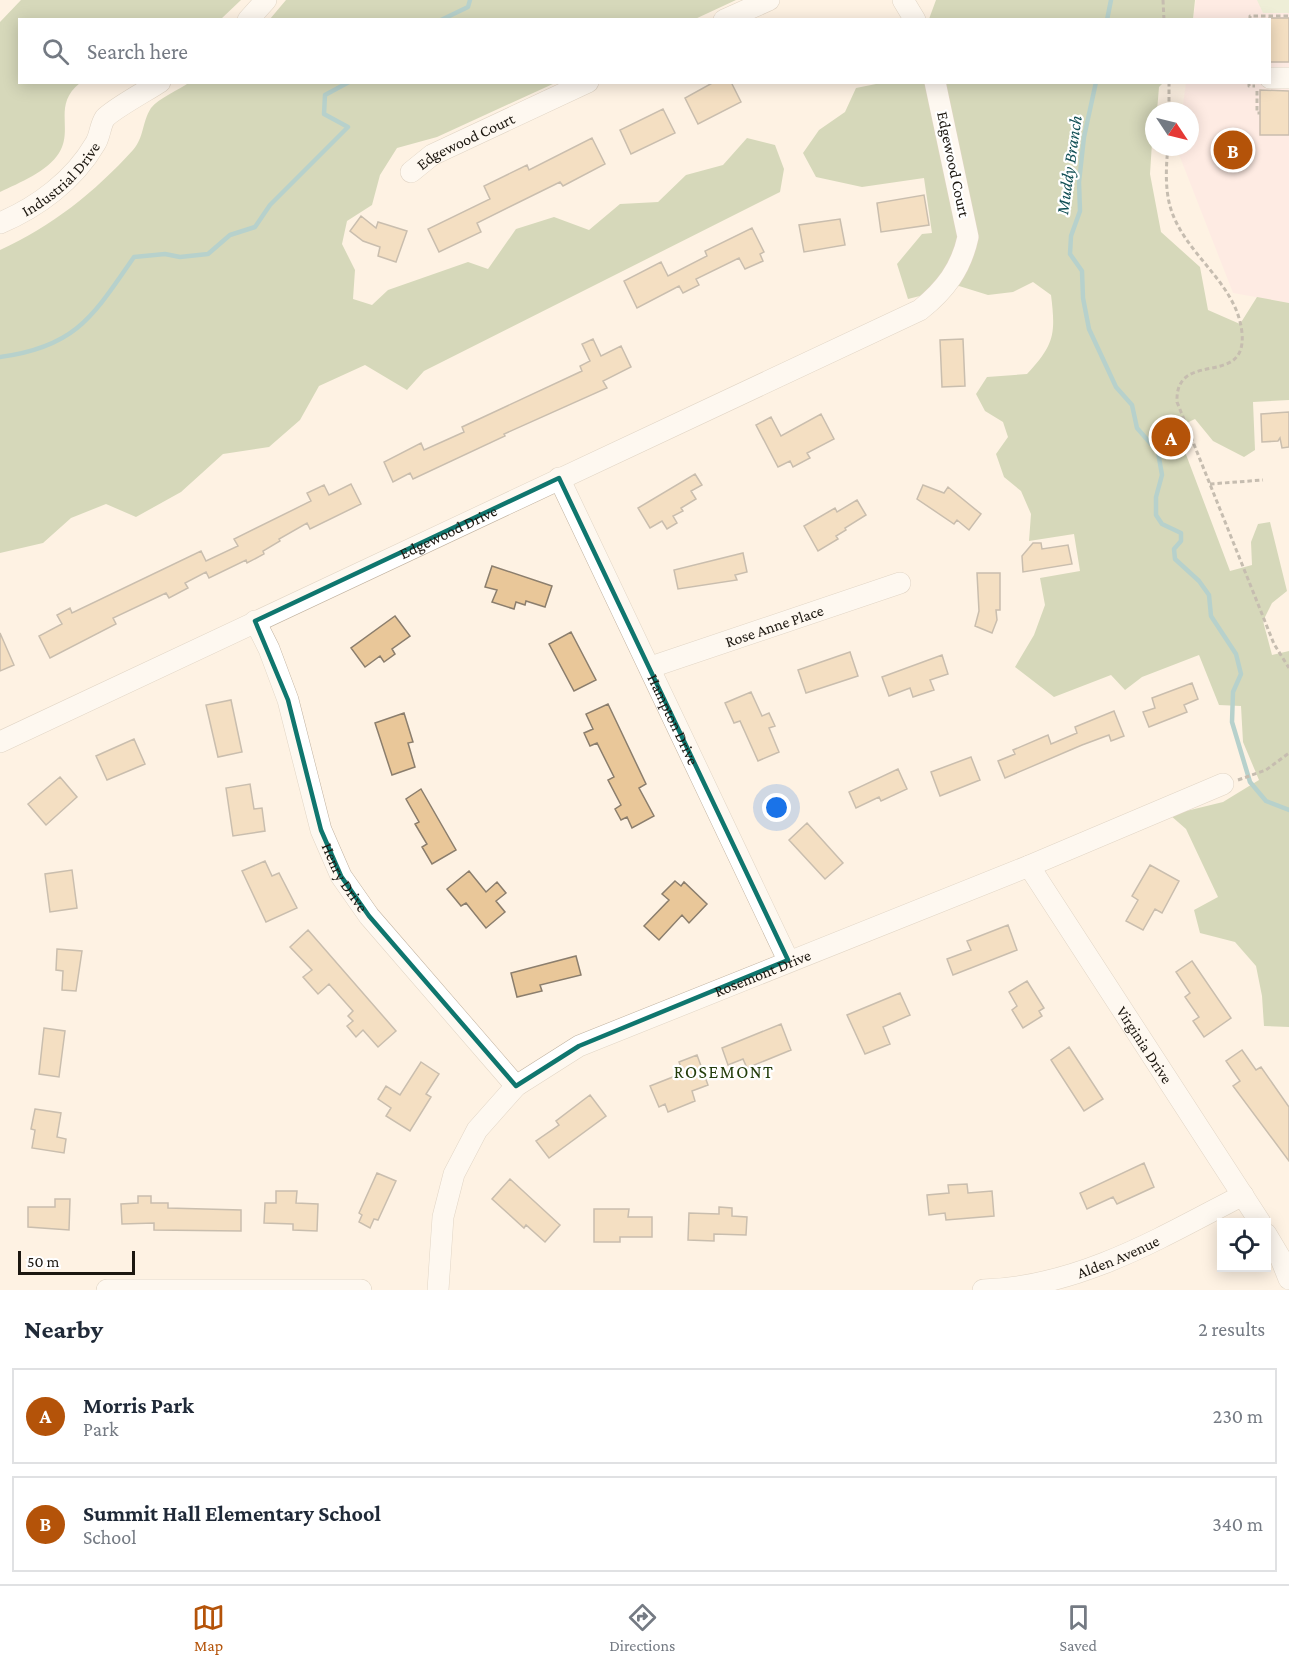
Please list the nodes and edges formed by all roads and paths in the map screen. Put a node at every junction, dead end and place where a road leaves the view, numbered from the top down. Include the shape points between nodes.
1 (266, 0) edge
2 (769, 0) edge
3 (903, 0) edge
4 (1163, 0) edge
5 (1289, 16) edge
6 (250, 18) edge
7 (728, 18) edge
8 (914, 18) edge
9 (1164, 18) edge
10 (1257, 18) edge
11 (157, 84) edge
12 (584, 84) edge
13 (935, 84) edge
14 (1169, 84) edge
15 (1249, 84) edge
16 (1169, 102) edge
17 (1260, 113) dead end
18 (1167, 156) edge
19 (411, 172) dead end
20 (0, 223) edge
21 (896, 322) joint
22 (559, 478) junction
23 (1263, 480) dead end
24 (1210, 484) junction
25 (900, 583) dead end
26 (255, 621) junction
27 (651, 668) junction
28 (1289, 668) edge
29 (0, 742) edge
30 (1289, 753) edge
31 (1228, 783) joint
32 (1029, 867) junction
33 (788, 960) junction
34 (516, 1086) junction
35 (1244, 1195) junction
36 (1258, 1218) edge
37 (1271, 1242) edge
38 (1289, 1279) edge
39 (142, 1289) edge
40 (107, 1290) edge
41 (361, 1290) edge
42 (438, 1290) edge
43 (983, 1290) edge

1 - 6 street
2 - 7 street
3 - 8 street
4 - 9 path
5 - 10 path
11 - 20 street, Industrial Drive via 105,118 97,142 75,171 36,204
12 - 19 street, Edgewood Court via 432,155
13 - 21 street, Edgewood Court via 968,237 962,259 943,291 920,310
14 - 16 path
15 - 17 path via 1257,86
18 - 24 path via 1170,206 1181,230 1228,292 1242,333 1238,355 1231,363 1190,373 1177,392 1177,402
21 - 22 street, Edgewood Drive
22 - 26 street, Edgewood Drive
22 - 27 street, Hampton Drive
23 - 24 path
24 - 28 path via 1274,644
25 - 27 street, Rose Anne Place
26 - 29 street, Edgewood Drive
26 - 34 street, Henry Drive via 288,700 321,830 341,876 369,916
27 - 33 street, Hampton Drive
30 - 31 path via 1266,770
31 - 32 street, Rosemont Drive
32 - 33 street, Rosemont Drive
32 - 35 street, Virginia Drive
33 - 34 street, Rosemont Drive via 579,1046
34 - 42 street, Rosemont Drive via 477,1130 454,1174 443,1217
35 - 36 street, Virginia Drive
35 - 43 street, Alden Avenue via 1114,1261 1017,1289
37 - 38 street
39 - 40 street
39 - 41 street

